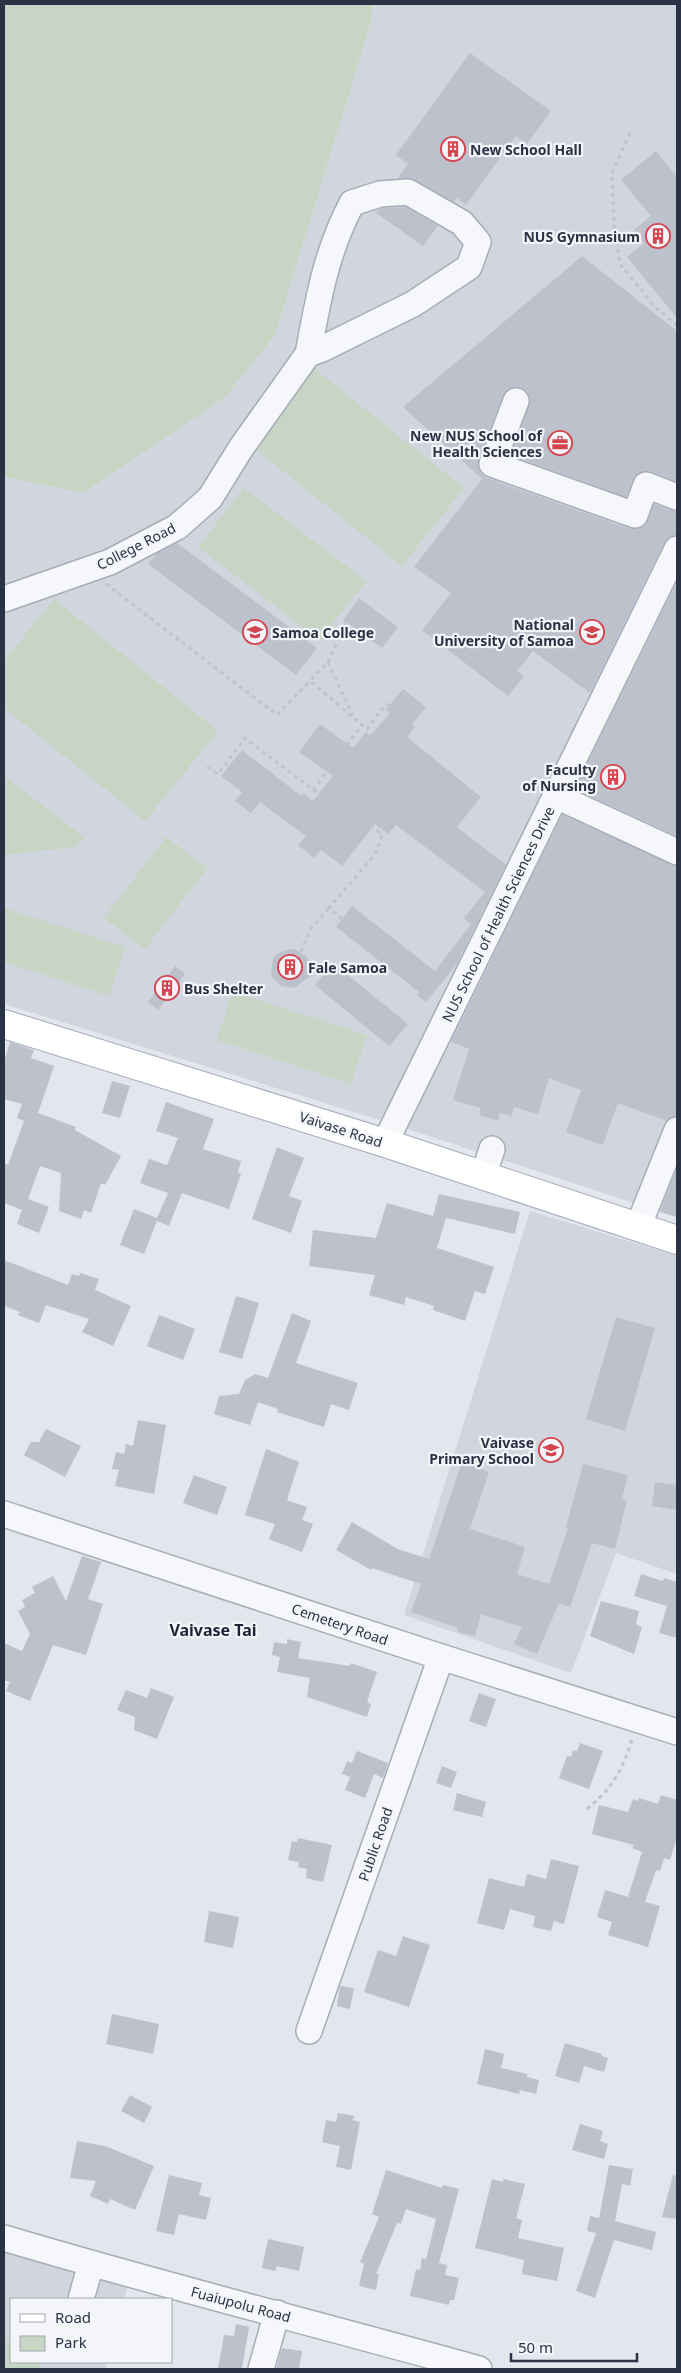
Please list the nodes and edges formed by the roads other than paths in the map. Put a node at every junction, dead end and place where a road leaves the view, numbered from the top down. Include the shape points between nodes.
1 (308, 354) junction
2 (516, 401) dead end
3 (677, 497) edge
4 (677, 550) edge
5 (4, 599) edge
6 (556, 796) junction
7 (677, 852) edge
8 (4, 1024) edge
9 (677, 1130) edge
10 (385, 1143) junction
11 (492, 1149) dead end
12 (483, 1176) junction
13 (638, 1227) junction
14 (677, 1240) edge
15 (4, 1514) edge
16 (441, 1658) junction
17 (677, 1732) edge
18 (309, 2032) dead end
19 (4, 2238) edge
20 (91, 2264) junction
21 (81, 2298) edge
22 (277, 2313) junction
23 (261, 2369) edge
24 (479, 2369) edge

1 - 1 street via 323,274 337,232 352,203 380,194 408,192 462,223 478,242 469,266 413,304
1 - 5 street, College Road via 241,448 210,498 178,526 110,562
2 - 3 street via 492,464 635,515 646,485
4 - 6 street, NUS School of Health Sciences Drive
6 - 7 street
6 - 10 street, NUS School of Health Sciences Drive
8 - 10 main road, Vaivase Road
9 - 13 street
10 - 12 main road, Vaivase Road
11 - 12 street
12 - 13 main road, Vaivase Road
13 - 14 main road, Vaivase Road
15 - 16 street, Cemetery Road
16 - 17 street, Cemetery Road
16 - 18 street, Public Road
19 - 20 street, Fuaiupolu Road
20 - 21 street
20 - 22 street, Fuaiupolu Road
22 - 23 street
22 - 24 street, Fuaiupolu Road

